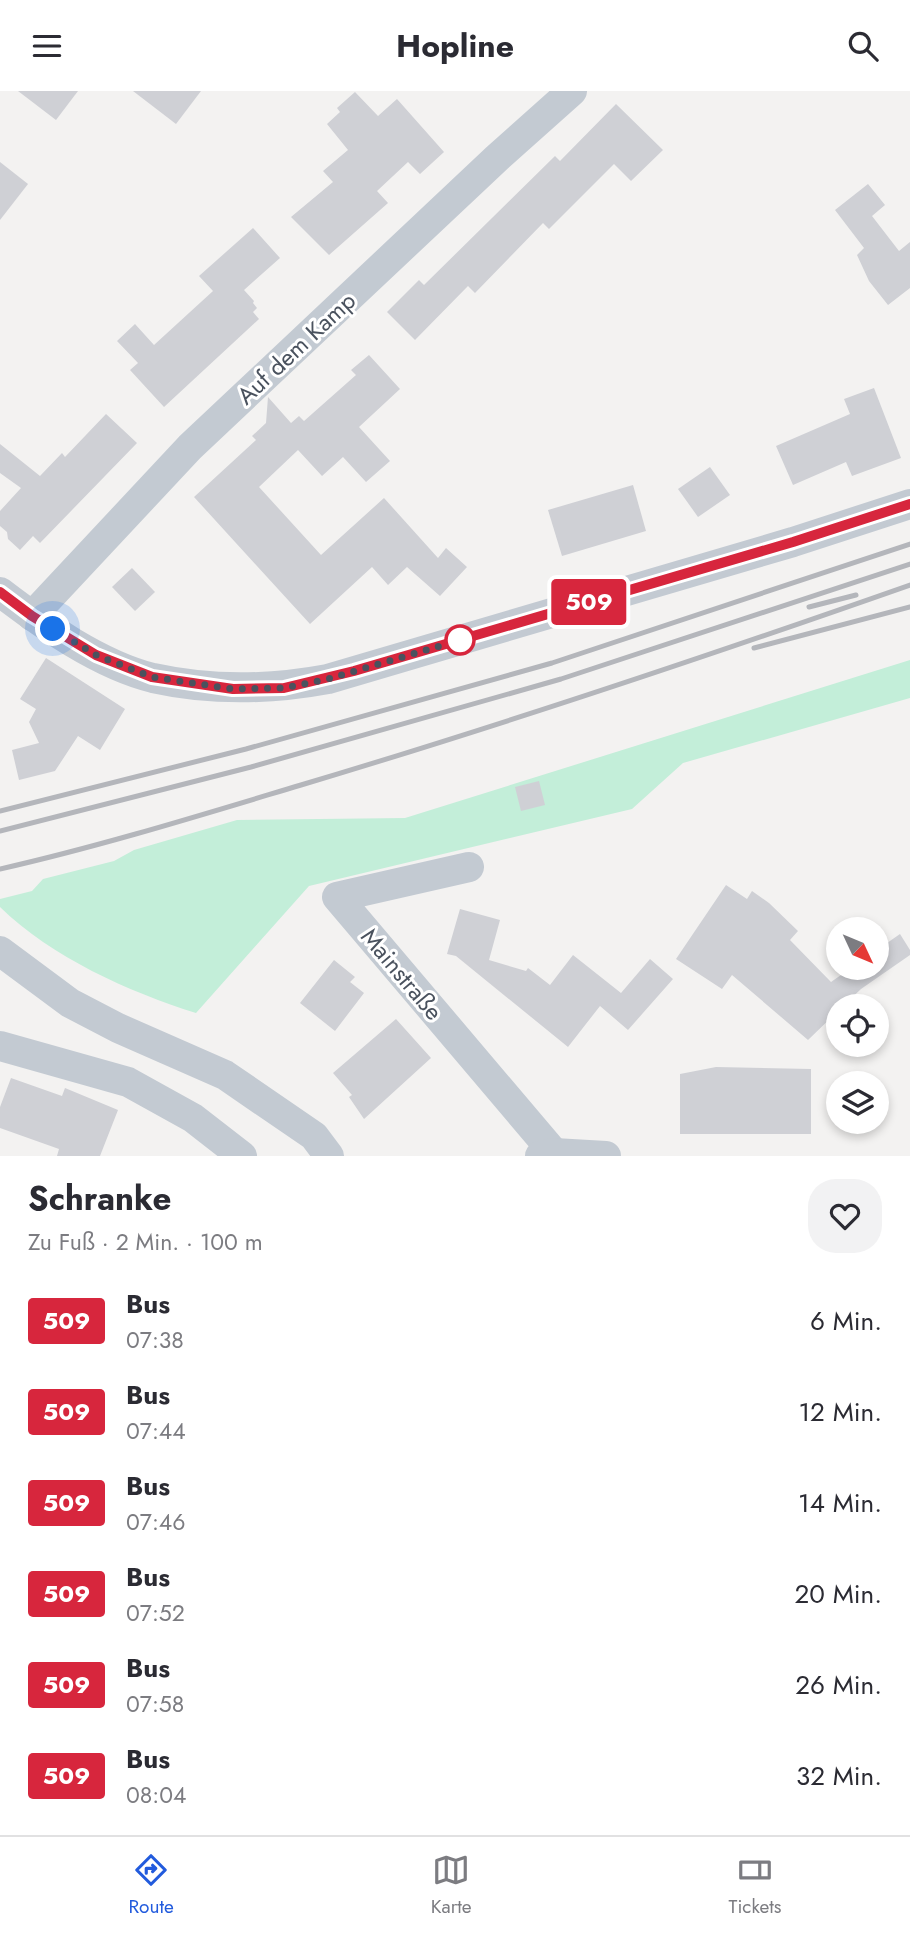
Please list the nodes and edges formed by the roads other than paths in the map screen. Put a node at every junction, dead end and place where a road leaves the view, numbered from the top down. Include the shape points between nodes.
1 (572, 91) edge
2 (910, 504) edge
3 (0, 592) edge
4 (32, 616) junction
5 (469, 867) dead end
6 (0, 951) edge
7 (0, 1046) edge
8 (547, 1155) edge
9 (242, 1156) edge
10 (328, 1156) edge
11 (606, 1156) edge

1 - 4 street, Auf dem Kamp via 190,447
2 - 4 street via 355,671 284,688 233,689 152,677 96,655
3 - 4 street
5 - 8 street, Mainstraße via 337,897
6 - 10 street via 70,1003 225,1075 314,1136
7 - 9 street via 128,1082 193,1118
8 - 11 street

